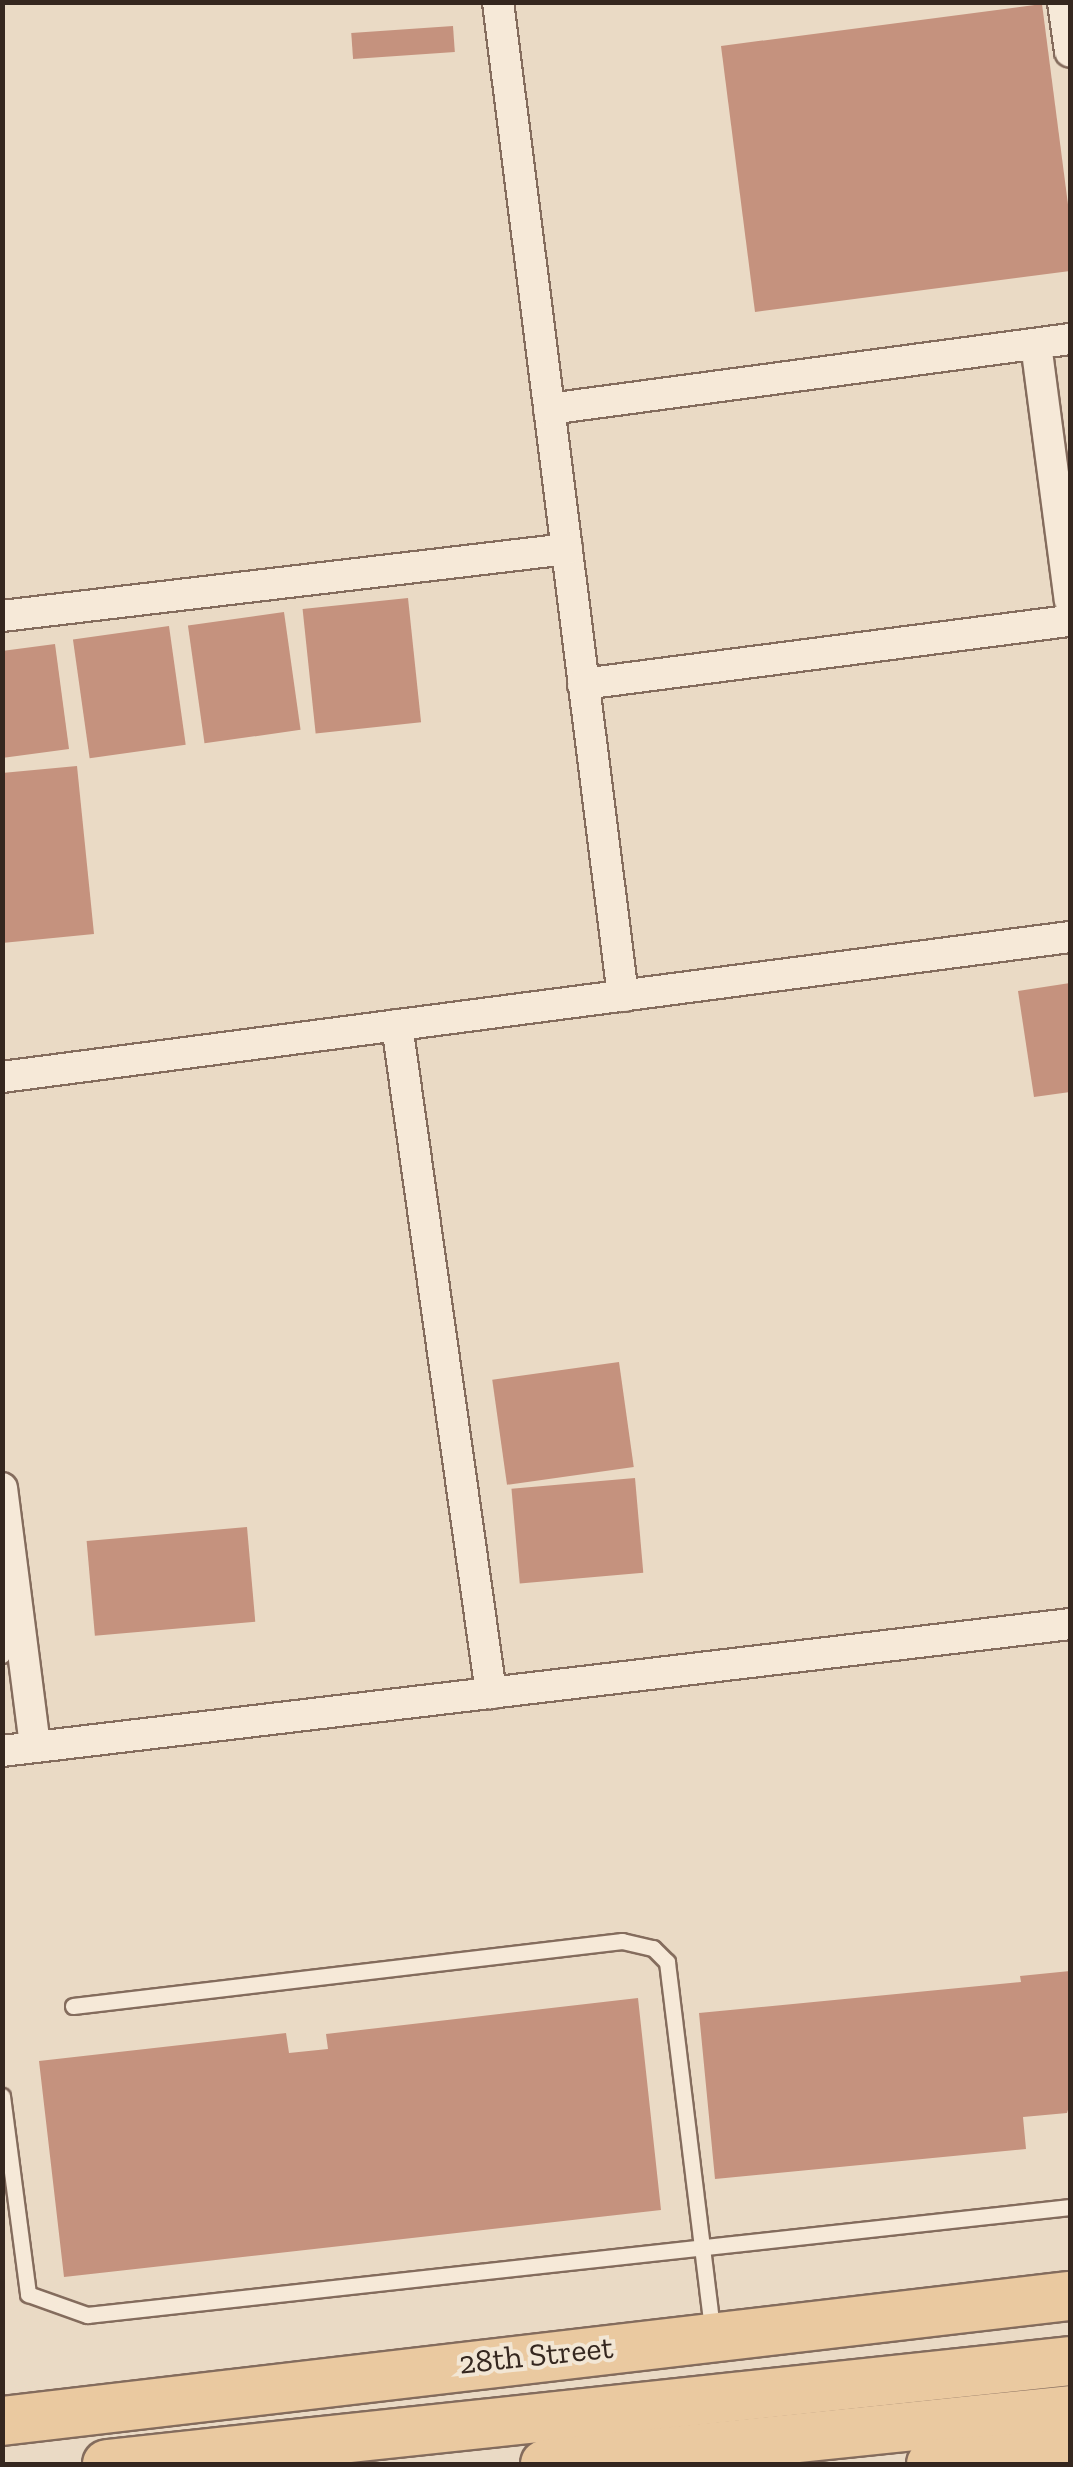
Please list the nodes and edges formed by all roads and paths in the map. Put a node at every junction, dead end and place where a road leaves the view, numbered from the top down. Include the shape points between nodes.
1 (498, 2) edge
2 (1063, 2) edge
3 (1070, 52) edge
4 (1070, 339) edge
5 (1036, 344) junction
6 (549, 409) junction
7 (567, 549) junction
8 (1070, 601) edge
9 (2, 616) edge
10 (1070, 621) edge
11 (584, 684) junction
12 (1070, 936) edge
13 (623, 996) junction
14 (397, 1025) junction
15 (2, 1077) edge
16 (2, 1488) edge
17 (19, 1616) junction
18 (1070, 1624) edge
19 (2, 1655) edge
20 (491, 1693) junction
21 (36, 1747) junction
22 (2, 1751) edge
23 (73, 2006) dead end
24 (2, 2096) edge
25 (1070, 2206) edge
26 (702, 2245) junction
27 (1070, 2296) edge
28 (713, 2335) junction
29 (1070, 2362) edge
30 (1070, 2410) edge
31 (2, 2421) edge
32 (1070, 2454) edge
33 (106, 2464) edge
34 (545, 2464) edge
35 (931, 2464) edge

1 - 6 street
2 - 3 street
4 - 5 street
5 - 6 street
5 - 8 street
6 - 7 street
7 - 9 street
7 - 11 street
10 - 11 street
11 - 13 street
12 - 13 street
13 - 14 street
14 - 15 street
14 - 20 street
16 - 17 street
17 - 19 lane
17 - 21 street
18 - 20 street
20 - 21 street
21 - 22 street
23 - 26 lane via 622,1941 653,1948 667,1962
24 - 26 lane via 28,2294 86,2315
25 - 26 lane
26 - 28 lane
27 - 28 main road, 28th Street
28 - 31 main road, 28th Street
29 - 33 main road, 28th Street
30 - 34 main road
32 - 35 main road

